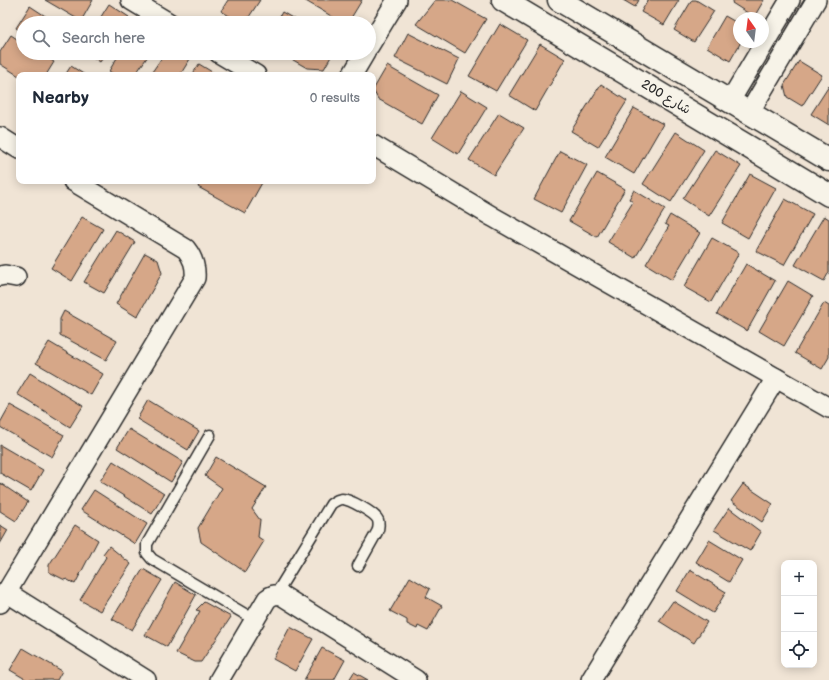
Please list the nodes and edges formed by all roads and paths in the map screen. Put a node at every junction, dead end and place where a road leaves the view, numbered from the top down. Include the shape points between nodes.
1 (131, 0) edge
2 (397, 0) edge
3 (503, 0) edge
4 (560, 0) edge
5 (790, 0) edge
6 (816, 0) edge
7 (821, 0) edge
8 (829, 5) edge
9 (157, 16) edge
10 (376, 34) edge
11 (231, 60) edge
12 (361, 60) edge
13 (251, 72) edge
14 (354, 72) edge
15 (730, 101) junction
16 (749, 113) junction
17 (0, 137) edge
18 (16, 147) edge
19 (376, 147) edge
20 (829, 160) edge
21 (78, 184) edge
22 (829, 195) edge
23 (776, 378) junction
24 (829, 408) edge
25 (210, 435) dead end
26 (358, 566) dead end
27 (276, 594) junction
28 (3, 598) edge
29 (255, 620) junction
30 (146, 680) edge
31 (219, 680) edge
32 (416, 680) edge
33 (590, 680) edge

1 - 9 street
2 - 10 street
3 - 22 street, شارع 200
4 - 15 street
5 - 15 street
6 - 16 street
7 - 8 street
11 - 13 street
12 - 14 street
15 - 16 street
16 - 20 street
17 - 18 street
19 - 23 street via 493,217
21 - 28 street via 186,250 194,262 195,278
23 - 24 street
23 - 33 street
25 - 29 lane via 147,544 147,553 152,559
26 - 27 lane via 377,532 378,520 375,515 347,500 336,500 331,504
27 - 29 street via 267,599
27 - 32 street
28 - 30 street
29 - 31 street

